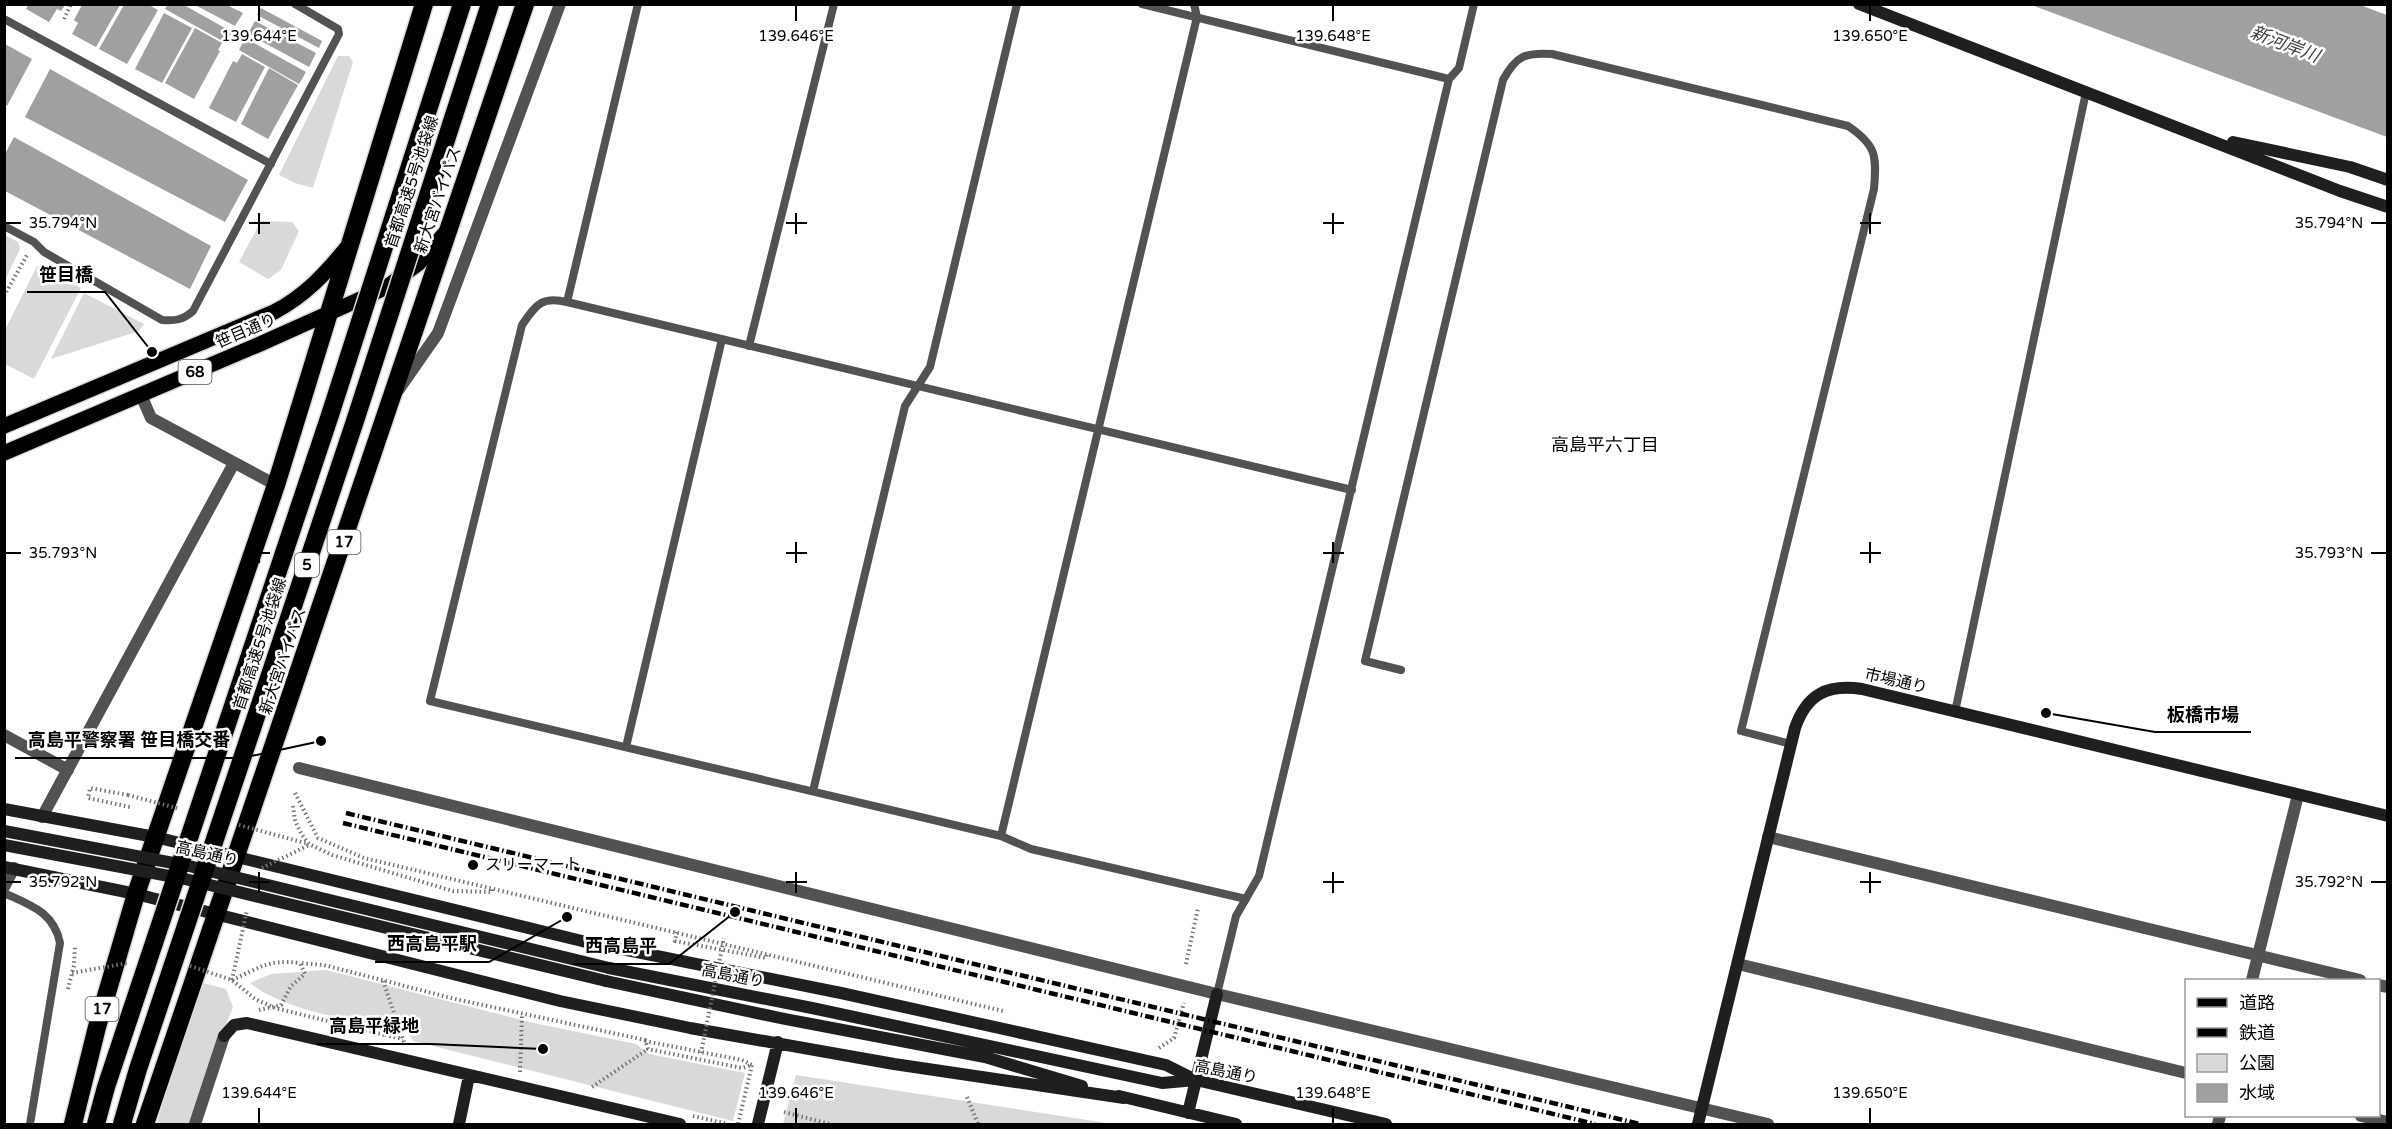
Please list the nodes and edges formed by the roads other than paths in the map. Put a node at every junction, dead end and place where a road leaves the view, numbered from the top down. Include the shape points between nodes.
1 (295, 4) edge
2 (424, 4) edge
3 (462, 4) edge
4 (490, 4) edge
5 (525, 4) edge
6 (560, 4) edge
7 (638, 4) edge
8 (834, 4) edge
9 (1017, 4) edge
10 (1142, 4) edge
11 (1194, 4) edge
12 (1474, 4) edge
13 (1859, 4) edge
14 (1197, 17) junction
15 (4, 19) edge
16 (1449, 79) junction
17 (2086, 92) junction
18 (2199, 135) junction
19 (271, 164) junction
20 (2388, 180) edge
21 (2388, 207) edge
22 (4, 226) edge
23 (450, 228) junction
24 (353, 240) junction
25 (567, 303) junction
26 (330, 313) junction
27 (722, 339) junction
28 (749, 346) junction
29 (918, 386) junction
30 (141, 395) junction
31 (391, 401) junction
32 (4, 426) edge
33 (1097, 429) junction
34 (4, 453) edge
35 (234, 463) junction
36 (276, 485) junction
37 (1352, 490) junction
38 (1401, 670) dead end
39 (1955, 712) junction
40 (4, 735) edge
41 (1791, 744) junction
42 (626, 747) junction
43 (299, 768) dead end
44 (68, 770) junction
45 (813, 790) junction
46 (2298, 795) junction
47 (4, 809) edge
48 (2388, 816) edge
49 (42, 817) junction
50 (4, 831) edge
51 (1001, 836) junction
52 (155, 837) junction
53 (1768, 837) junction
54 (4, 845) edge
55 (236, 855) junction
56 (9, 868) edge
57 (4, 887) edge
58 (4, 892) edge
59 (136, 894) junction
60 (1246, 899) junction
61 (216, 914) junction
62 (2258, 956) junction
63 (1738, 964) junction
64 (2252, 979) edge
65 (2352, 979) edge
66 (1217, 994) junction
67 (224, 1036) joint
68 (778, 1042) junction
69 (2185, 1073) edge
70 (469, 1076) junction
71 (1196, 1080) junction
72 (1124, 1098) junction
73 (1702, 1109) junction
74 (1188, 1113) junction
75 (2366, 1117) edge
76 (2388, 1122) edge
77 (30, 1125) edge
78 (73, 1125) edge
79 (96, 1125) edge
80 (122, 1125) edge
81 (145, 1125) edge
82 (195, 1125) edge
83 (459, 1125) edge
84 (680, 1125) edge
85 (758, 1125) edge
86 (1236, 1125) edge
87 (1386, 1125) edge
88 (1698, 1125) edge
89 (1768, 1125) edge

1 - 19 lane via 338,29 339,34
2 - 24 highway, 17
3 - 79 highway, 首都高速5号池袋線 / 5, bridge
4 - 80 highway, 首都高速5号池袋線 / 5, bridge
5 - 23 highway, 新大宮バイパス / 17
6 - 31 street via 438,333
7 - 25 lane
8 - 28 lane
9 - 29 lane via 930,367
10 - 14 lane
11 - 14 lane
12 - 16 lane via 1459,68
13 - 17 main road
14 - 16 lane
14 - 33 lane
15 - 19 lane
16 - 37 lane
17 - 18 main road
17 - 39 lane
18 - 20 main road via 2350,167
18 - 21 main road
19 - 22 lane via 193,311 182,319 162,320
23 - 26 main road, 笹目通り / 68 via 418,264 385,288
23 - 31 highway, 新大宮バイパス / 17
24 - 26 highway, 17
24 - 32 main road, 笹目通り / 68 via 325,275 274,312
25 - 27 lane
25 - 42 lane via 553,299 541,303 522,325 430,701
26 - 30 main road, 笹目通り / 68
26 - 36 highway, 17
27 - 28 lane
27 - 42 lane
28 - 29 lane
29 - 33 lane
29 - 45 lane via 905,406
30 - 34 main road, 笹目通り / 68
30 - 35 street via 151,418
31 - 55 highway, 新大宮バイパス / 17
33 - 37 lane
33 - 51 lane
35 - 36 street
35 - 44 street
36 - 52 highway, 17
37 - 60 lane via 1259,876
38 - 41 lane via 1365,661 1503,80 1521,56 1552,54 1848,126 1866,138 1875,153 1874,189 1741,731
39 - 41 main road, 市場通り via 1862,689 1834,688 1806,705
39 - 46 main road, 市場通り
40 - 44 street
41 - 53 main road, 市場通り
42 - 45 lane
43 - 66 street
44 - 49 street
45 - 51 lane
46 - 48 main road, 市場通り
46 - 62 street
47 - 49 main road
49 - 52 main road
50 - 71 main road, 高島通り, bridge via 189,866 609,968 1162,1083
51 - 60 lane via 1031,849
52 - 55 main road
52 - 59 highway, 17
53 - 62 street
53 - 63 main road, 市場通り
54 - 72 main road, 高島通り, bridge via 185,879 606,981 985,1057
55 - 61 highway, 新大宮バイパス / 17
55 - 71 main road via 582,940 1166,1065
56 - 57 street
56 - 59 main road
58 - 77 lane via 48,917 60,943
59 - 61 main road
59 - 78 highway, 17
60 - 66 lane via 1236,916
61 - 68 main road via 560,1001
61 - 81 highway, 新大宮バイパス / 17
62 - 64 street
62 - 65 street
63 - 69 street
63 - 73 main road, 市場通り
66 - 71 main road
66 - 73 street
67 - 70 main road via 234,1025 247,1023
67 - 82 street
68 - 72 main road
68 - 85 main road
70 - 83 main road
70 - 84 main road
71 - 74 main road
71 - 87 main road, 高島通り
72 - 74 main road, 高島通り
73 - 88 main road, 市場通り
73 - 89 street
74 - 86 main road, 高島通り
75 - 76 street

